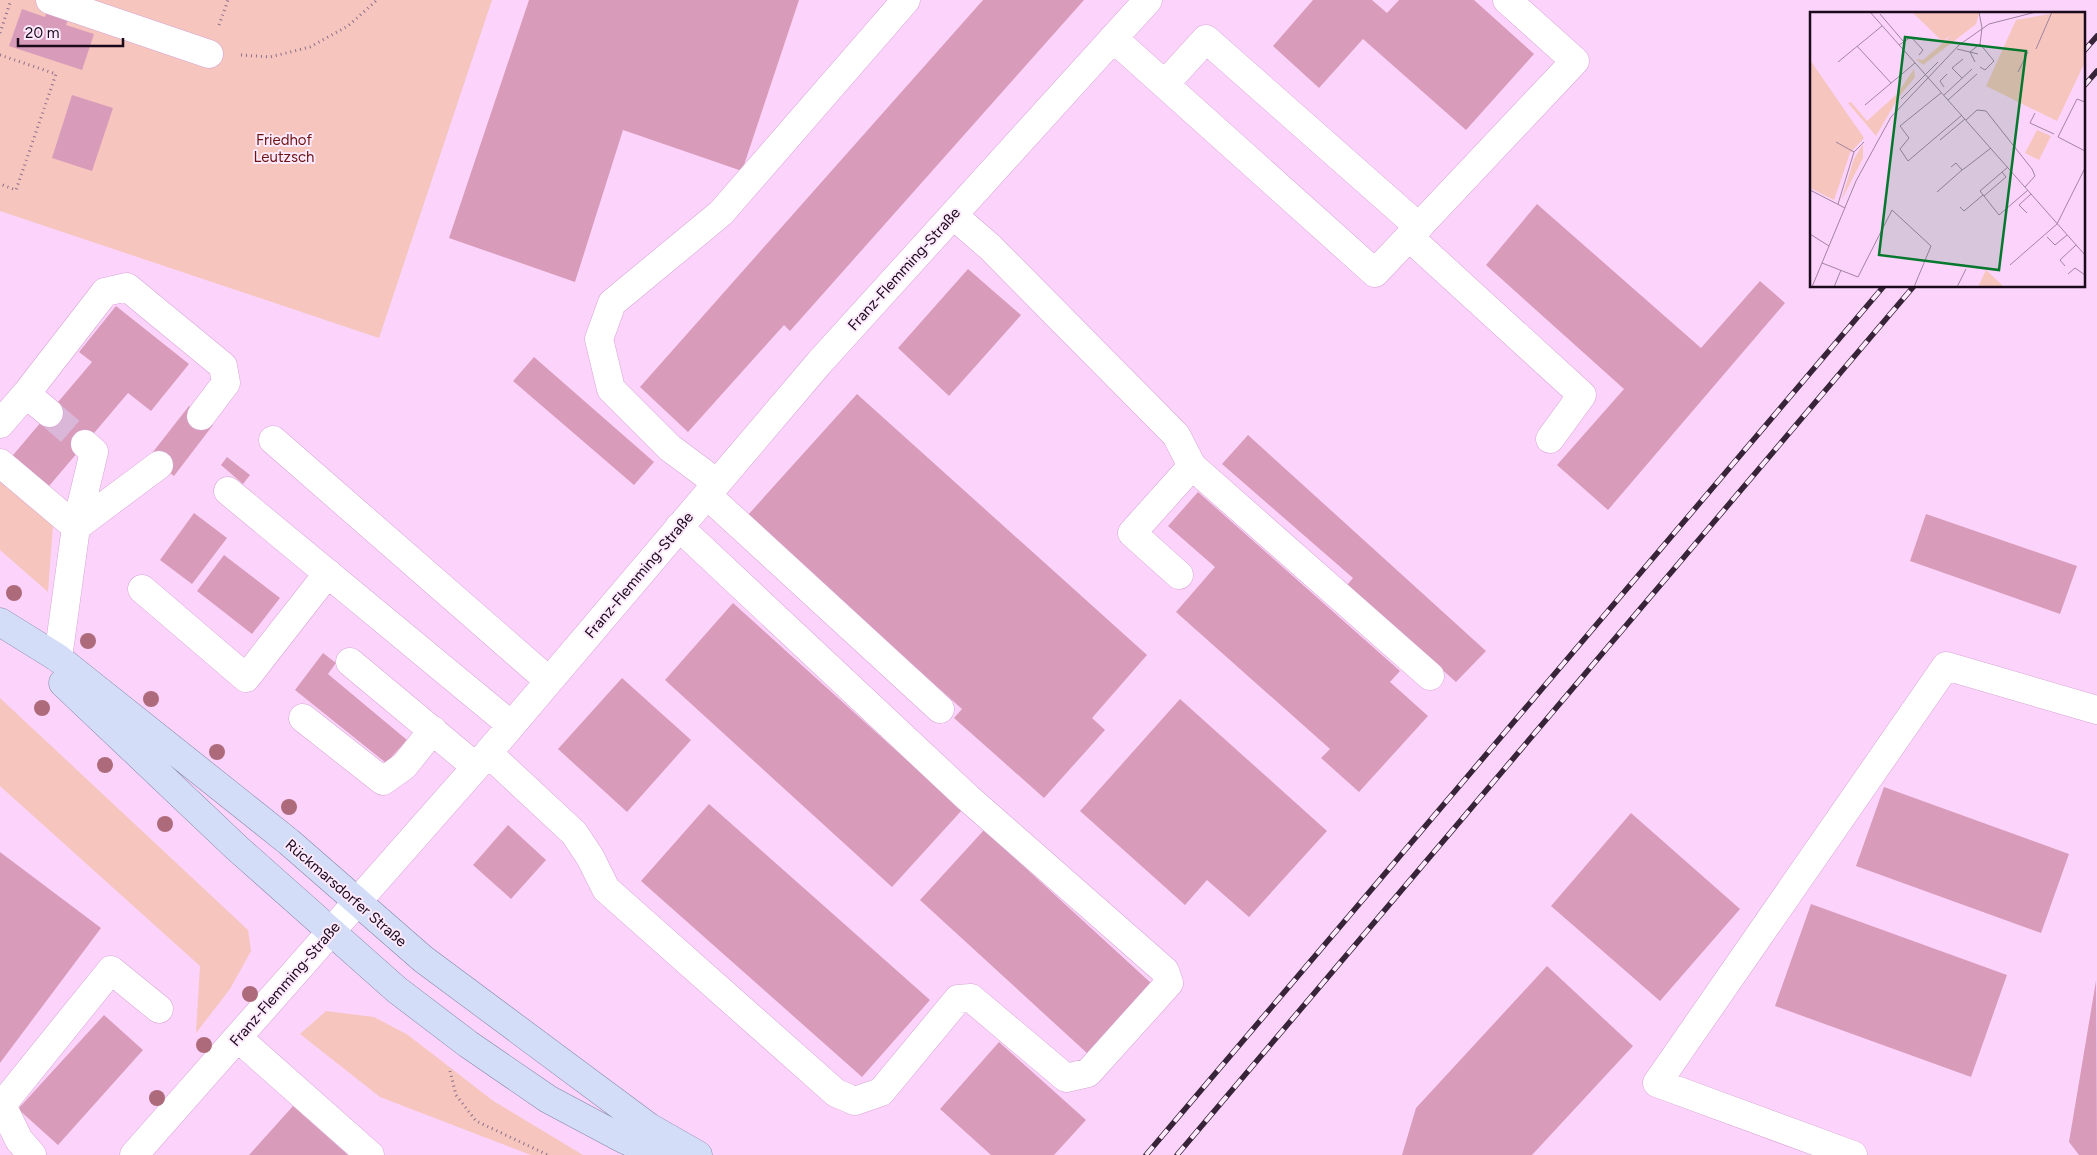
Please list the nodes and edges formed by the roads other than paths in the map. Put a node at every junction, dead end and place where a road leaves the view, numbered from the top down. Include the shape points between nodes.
1 (50, 0) edge
2 (906, 0) edge
3 (1148, 0) edge
4 (1507, 0) edge
5 (1113, 38) junction
6 (209, 54) road end
7 (1165, 84) junction
8 (953, 214) junction
9 (1414, 232) junction
10 (26, 394) junction
11 (49, 413) tunnel mouth
12 (201, 416) dead end
13 (0, 424) edge
14 (1550, 438) dead end
15 (272, 440) dead end
16 (85, 444) tunnel mouth
17 (0, 463) edge
18 (159, 464) dead end
19 (1192, 466) junction
20 (712, 489) junction
21 (228, 491) dead end
22 (76, 527) junction
23 (679, 527) junction
24 (328, 574) junction
25 (1179, 575) dead end
26 (142, 588) dead end
27 (0, 624) edge
28 (58, 658) junction
29 (350, 662) dead end
30 (1430, 676) dead end
31 (549, 681) junction
32 (940, 709) dead end
33 (2097, 710) edge
34 (303, 718) dead end
35 (511, 726) junction
36 (432, 730) junction
37 (482, 760) junction
38 (358, 903) junction
39 (331, 932) junction
40 (159, 1009) dead end
41 (238, 1038) junction
42 (32, 1155) edge
43 (134, 1155) edge
44 (370, 1155) edge
45 (660, 1155) edge
46 (698, 1155) edge
47 (1854, 1155) edge

1 - 6 street
2 - 20 street via 721,212 612,304 599,338 611,389
3 - 5 street, Franz-Flemming-Straße
4 - 9 street via 1575,61
5 - 7 street
5 - 8 street, Franz-Flemming-Straße
7 - 9 street via 1375,272
7 - 9 street via 1206,39
8 - 19 street via 990,247 1176,435
8 - 20 street, Franz-Flemming-Straße via 819,363
9 - 14 street via 1582,395
10 - 11 street
10 - 12 street via 105,292 127,287 223,366 226,383
10 - 13 street
15 - 31 street
16 - 22 street via 94,452
17 - 22 street
18 - 22 street
19 - 25 street via 1132,533
19 - 30 street
20 - 23 street, Franz-Flemming-Straße
20 - 32 street
21 - 24 street
22 - 28 street
23 - 31 street, Franz-Flemming-Straße
23 - 37 street via 968,798 1165,971 1169,983 1088,1074 1066,1078 971,998 958,999 881,1092 855,1100 836,1093 606,890 574,833
24 - 26 street via 246,678
24 - 35 street
27 - 28 main road, Rückmarsdorfer Straße
27 - 39 main road, Rückmarsdorfer Straße via 237,848
28 - 38 main road, Rückmarsdorfer Straße via 289,842
29 - 36 street
31 - 35 street, Franz-Flemming-Straße
33 - 47 street via 1946,666 1657,1083
34 - 36 street via 383,781 404,766
35 - 37 street, Franz-Flemming-Straße
36 - 37 street
37 - 38 street, Franz-Flemming-Straße
38 - 39 street, Franz-Flemming-Straße
38 - 46 main road, Rückmarsdorfer Straße via 423,959 648,1127
39 - 41 street, Franz-Flemming-Straße
39 - 45 main road, Rückmarsdorfer Straße via 397,990 548,1099
40 - 42 street via 111,970 2,1105 19,1140
41 - 43 street, Franz-Flemming-Straße
41 - 44 street

